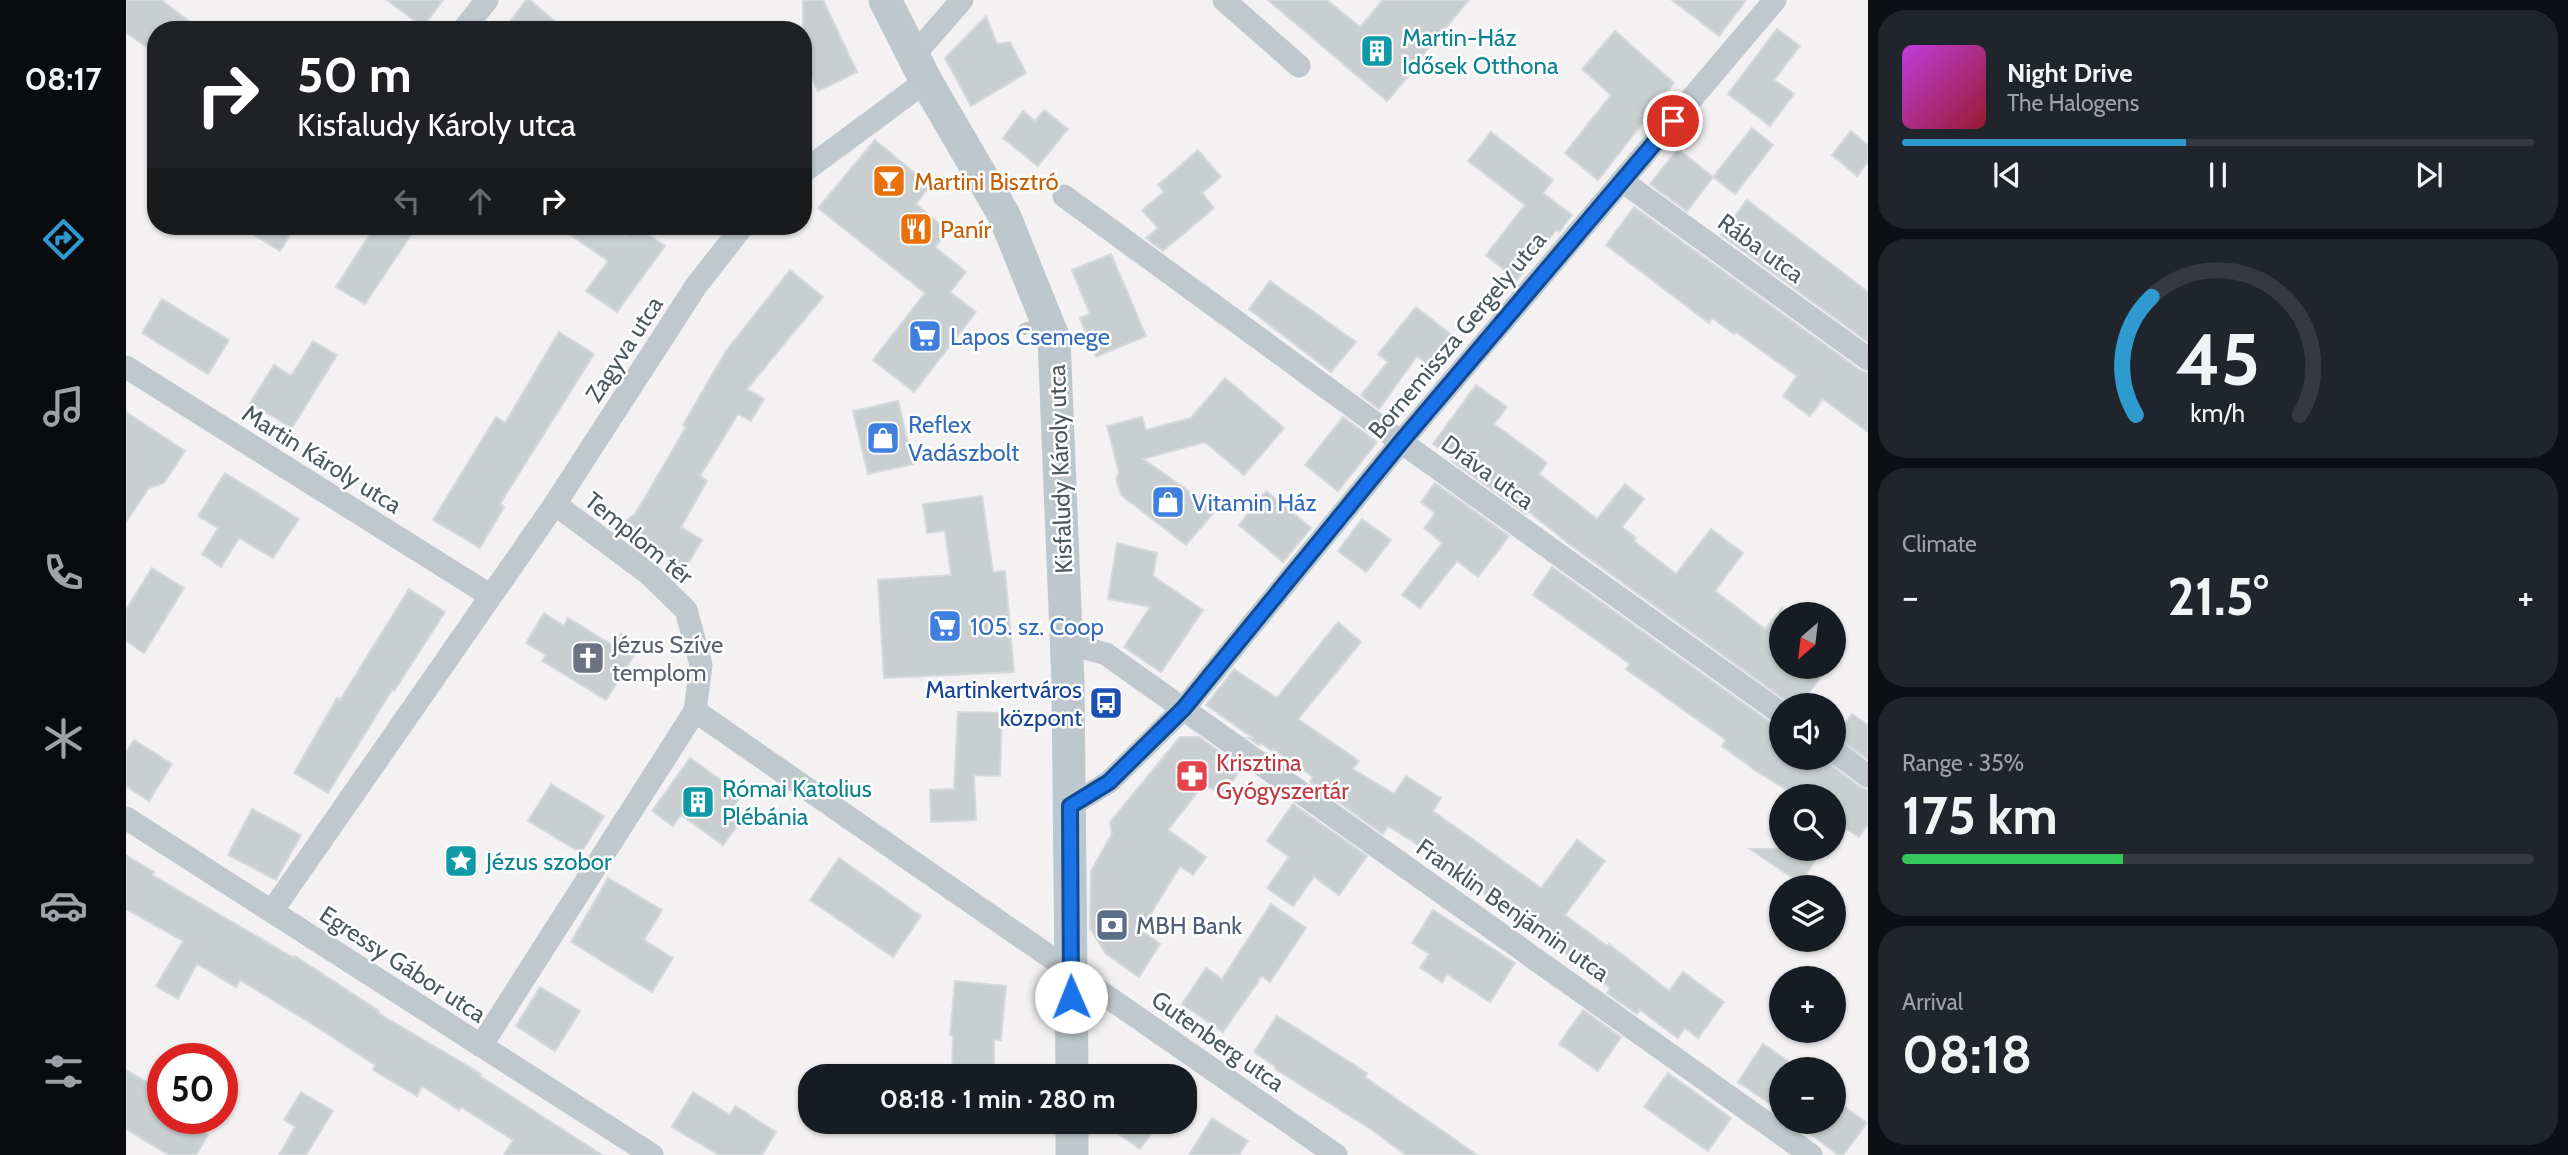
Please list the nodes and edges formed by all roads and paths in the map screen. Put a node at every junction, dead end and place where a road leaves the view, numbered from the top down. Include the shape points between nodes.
1 (487, 0) edge
2 (885, 0) edge
3 (962, 0) edge
4 (1224, 0) edge
5 (1775, 0) edge
6 (470, 21) edge
7 (1298, 66) dead end
8 (920, 68) junction
9 (812, 164) edge
10 (1622, 181) junction
11 (1064, 195) dead end
12 (736, 235) edge
13 (1868, 359) edge
14 (126, 367) edge
15 (1401, 442) junction
16 (555, 504) junction
17 (491, 596) junction
18 (1067, 643) junction
19 (1769, 705) edge
20 (1184, 708) junction
21 (695, 712) junction
22 (1846, 760) edge
23 (1868, 776) edge
24 (1070, 806) junction
25 (126, 818) edge
26 (272, 911) junction
27 (1071, 971) junction
28 (481, 1046) junction
29 (1072, 1064) edge
30 (1072, 1134) edge
31 (652, 1155) edge
32 (1072, 1155) edge
33 (1336, 1155) edge
34 (1811, 1155) edge

1 - 6 street
2 - 8 main road, Kisfaludy Károly utca
3 - 8 street
4 - 7 street
5 - 10 street, Bornemissza Gergely utca
8 - 9 street
8 - 18 main road, Kisfaludy Károly utca via 1004,215 1036,326 1054,339
10 - 13 street, Rába utca
10 - 15 street, Bornemissza Gergely utca
11 - 15 street, Dráva utca
12 - 16 street, Zagyva utca via 696,286
14 - 17 street, Martin Károly utca
15 - 19 street, Dráva utca
15 - 20 street, Bornemissza Gergely utca
16 - 17 street, Templom tér
16 - 21 street, Templom tér via 649,574 686,610 701,665
17 - 26 street, Templom tér
18 - 20 street via 1106,654
18 - 24 main road, Kisfaludy Károly utca
20 - 24 street via 1109,782
20 - 34 street, Franklin Benjámin utca
21 - 27 street
21 - 28 street, Templom tér
22 - 23 street
24 - 27 main road, Kisfaludy Károly utca
25 - 26 street, Egressy Gábor utca
26 - 28 street, Egressy Gábor utca
27 - 29 main road, Kisfaludy Károly utca
27 - 33 street, Gutenberg utca
28 - 31 street, Egressy Gábor utca
30 - 32 main road

